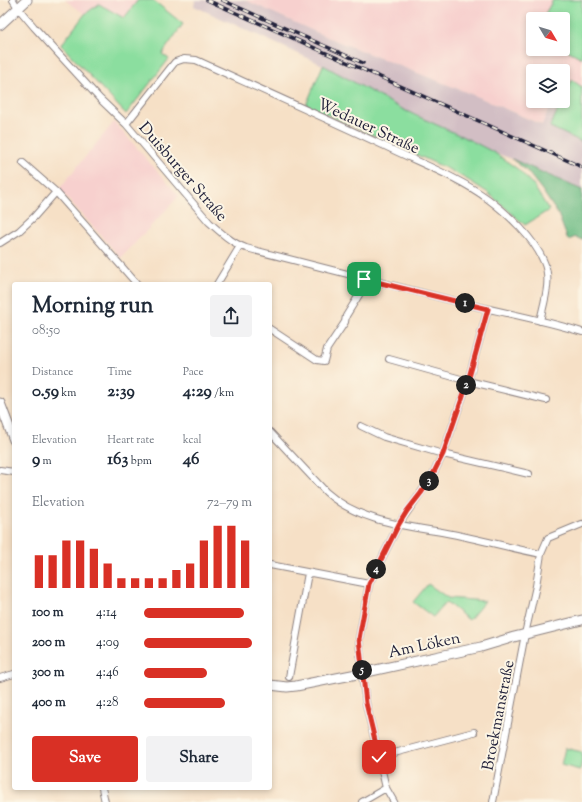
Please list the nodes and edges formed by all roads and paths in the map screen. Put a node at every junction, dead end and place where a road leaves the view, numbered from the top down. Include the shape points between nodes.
1 (13, 0) edge
2 (27, 0) edge
3 (18, 8) junction
4 (0, 25) edge
5 (126, 124) junction
6 (23, 162) dead end
7 (56, 192) junction
8 (0, 243) edge
9 (240, 246) junction
10 (364, 279) junction
11 (136, 282) edge
12 (218, 282) edge
13 (488, 309) junction
14 (540, 321) junction
15 (272, 331) edge
16 (582, 332) edge
17 (389, 359) dead end
18 (468, 381) junction
19 (546, 400) dead end
20 (0, 403) edge
21 (361, 426) dead end
22 (272, 434) edge
23 (12, 435) edge
24 (443, 454) junction
25 (0, 470) edge
26 (12, 472) edge
27 (529, 474) dead end
28 (399, 524) junction
29 (582, 524) edge
30 (541, 554) junction
31 (272, 565) edge
32 (308, 572) junction
33 (369, 584) junction
34 (582, 620) edge
35 (525, 634) junction
36 (362, 673) junction
37 (12, 675) edge
38 (289, 677) dead end
39 (0, 678) edge
40 (272, 685) edge
41 (474, 732) dead end
42 (379, 757) junction
43 (386, 788) junction
44 (102, 790) edge
45 (105, 802) edge
46 (362, 802) edge
47 (394, 802) edge
48 (493, 802) edge

1 - 3 street, Duisburger Straße
2 - 3 street
3 - 4 street
3 - 5 street, Duisburger Straße
5 - 9 street, Duisburger Straße via 209,222
5 - 14 street, Wedauer Straße via 175,62 184,59 196,60 464,183 509,217 527,235 544,262 548,276 547,292
6 - 7 street
7 - 8 street via 19,231
7 - 11 street
9 - 10 street, Duisburger Straße
9 - 12 street
10 - 13 street, Duisburger Straße
10 - 15 street via 345,322 327,349 324,361 317,360
13 - 14 street, Duisburger Straße
13 - 18 street
14 - 16 street, Duisburger Straße
17 - 18 street
18 - 19 street
18 - 24 street
20 - 23 street
21 - 24 street via 384,437
22 - 28 street via 335,500 367,516
24 - 27 street
24 - 28 street via 431,478
25 - 26 street
28 - 30 street
28 - 33 street
29 - 30 street, Broekmanstraße via 548,538
30 - 35 street, Broekmanstraße
31 - 32 street
32 - 33 street
32 - 38 street
33 - 36 street via 359,639
34 - 35 street, Am Löken
35 - 36 street, Am Löken
35 - 48 street, Broekmanstraße
36 - 40 street, Am Löken via 296,686
36 - 42 street via 366,703
37 - 39 street
41 - 42 street
42 - 43 street
43 - 46 street
43 - 47 street
44 - 45 street

